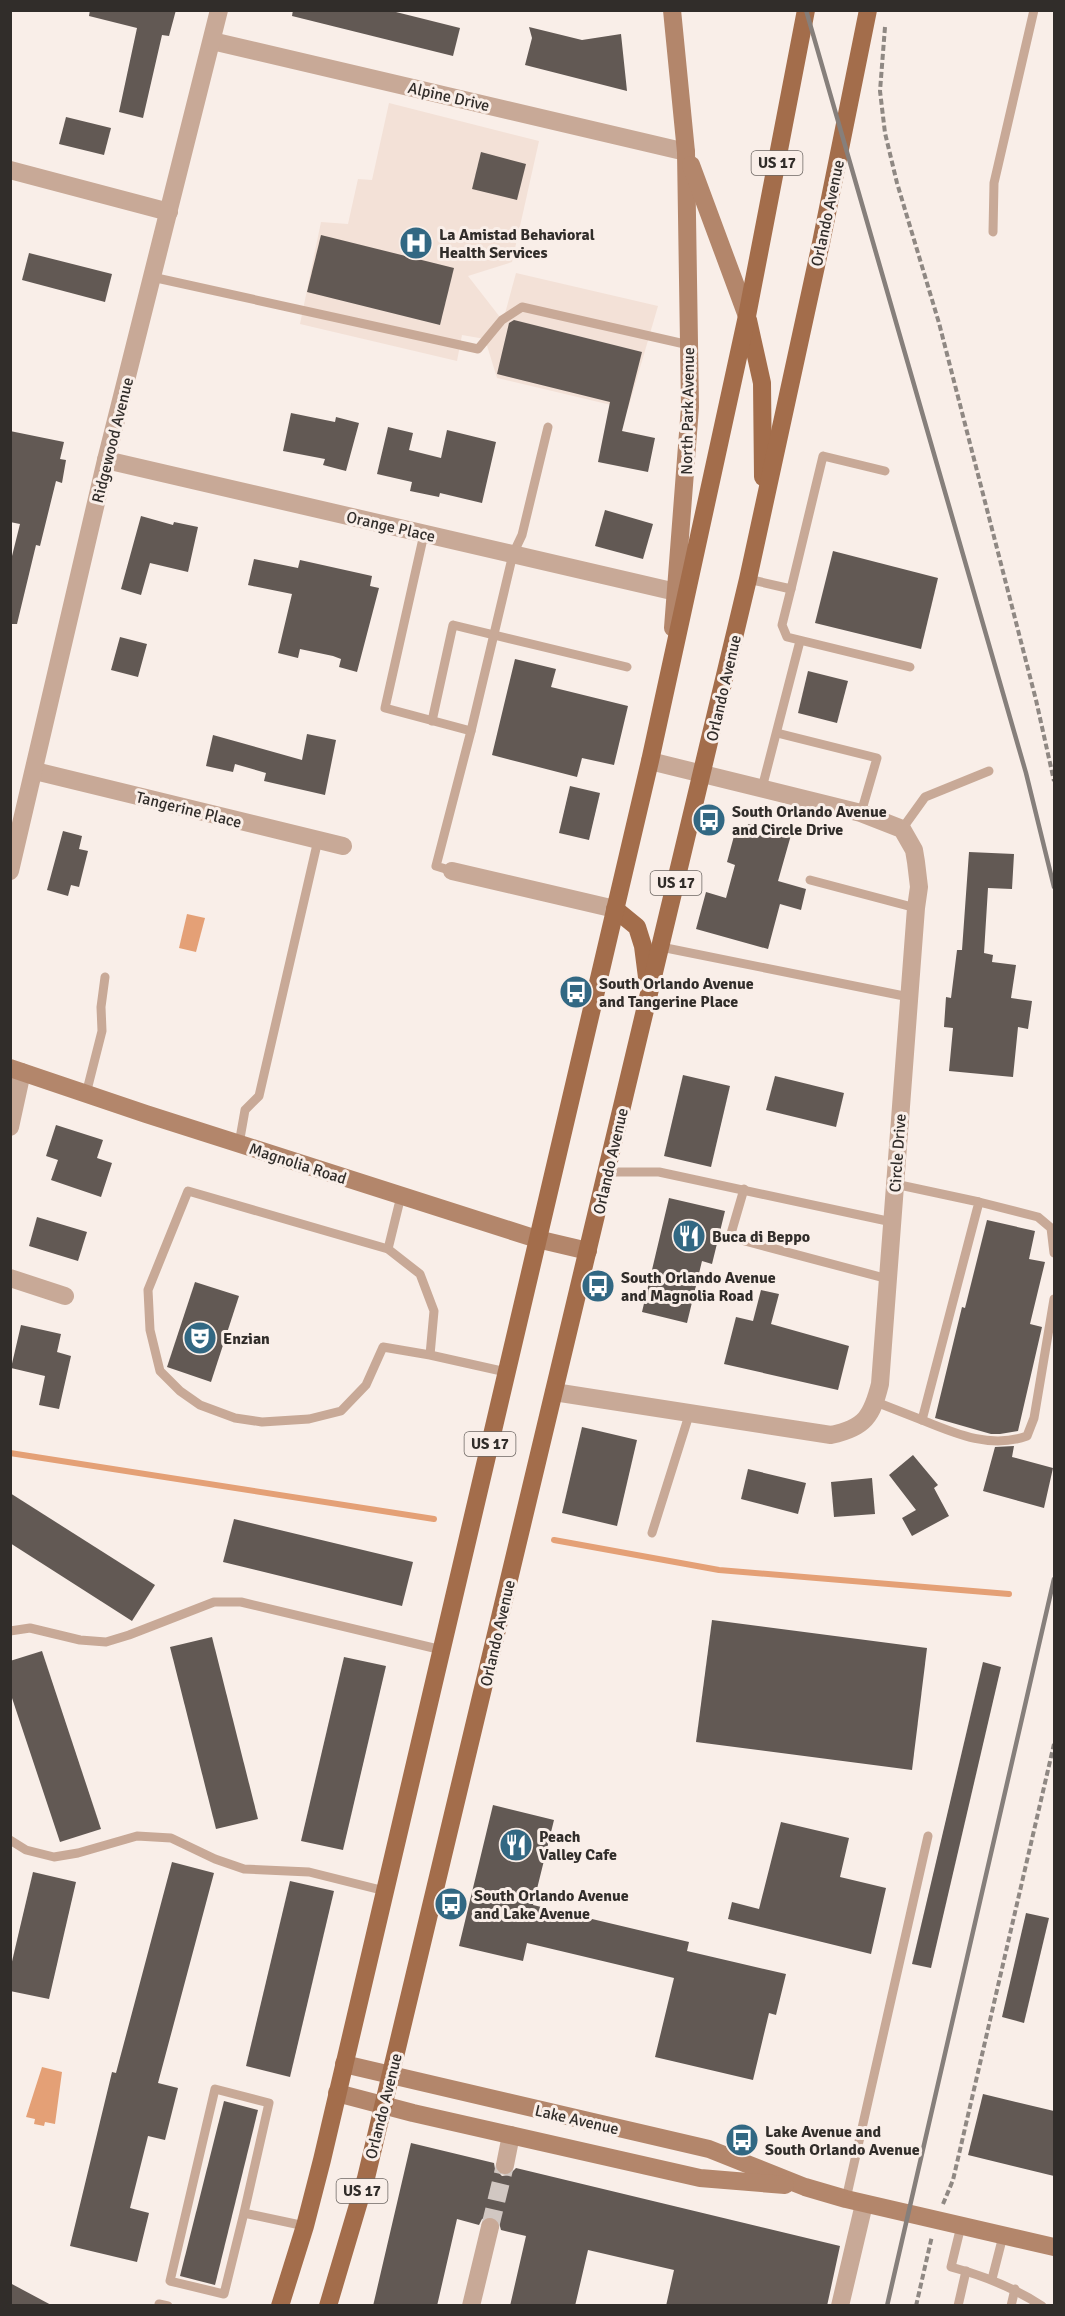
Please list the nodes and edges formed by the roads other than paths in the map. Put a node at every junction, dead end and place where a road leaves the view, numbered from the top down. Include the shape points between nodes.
1 (219, 10) edge
2 (672, 10) edge
3 (806, 10) edge
4 (868, 10) edge
5 (1034, 10) edge
6 (212, 41) junction
7 (686, 152) junction
8 (10, 170) edge
9 (169, 212) junction
10 (993, 232) dead end
11 (152, 278) junction
12 (747, 316) junction
13 (689, 345) junction
14 (548, 427) dead end
15 (106, 460) junction
16 (885, 471) dead end
17 (763, 515) junction
18 (424, 534) junction
19 (513, 554) junction
20 (748, 579) junction
21 (791, 589) junction
22 (676, 592) junction
23 (494, 635) junction
24 (800, 641) junction
25 (627, 667) dead end
26 (910, 667) dead end
27 (670, 668) junction
28 (432, 721) junction
29 (471, 731) junction
30 (777, 733) junction
31 (650, 761) junction
32 (35, 771) junction
33 (989, 771) dead end
34 (703, 774) junction
35 (762, 788) junction
36 (861, 813) junction
37 (902, 829) junction
38 (318, 840) junction
39 (343, 846) dead end
40 (10, 871) edge
41 (452, 871) joint
42 (810, 880) dead end
43 (916, 908) junction
44 (615, 909) junction
45 (661, 947) junction
46 (105, 976) dead end
47 (649, 996) junction
48 (909, 997) junction
49 (16, 1070) edge
50 (86, 1094) junction
51 (10, 1127) edge
52 (240, 1144) junction
53 (607, 1172) junction
54 (895, 1184) junction
55 (744, 1189) junction
56 (401, 1196) junction
57 (979, 1202) junction
58 (892, 1222) junction
59 (537, 1239) junction
60 (388, 1249) junction
61 (588, 1251) junction
62 (1054, 1253) edge
63 (10, 1278) edge
64 (888, 1279) junction
65 (65, 1296) dead end
66 (1054, 1299) edge
67 (430, 1355) junction
68 (506, 1372) junction
69 (554, 1392) junction
70 (876, 1402) junction
71 (690, 1412) junction
72 (922, 1420) junction
73 (652, 1533) dead end
74 (10, 1631) edge
75 (442, 1650) junction
76 (928, 1836) dead end
77 (10, 1840) edge
78 (385, 1891) junction
79 (344, 2064) junction
80 (391, 2075) junction
81 (338, 2093) junction
82 (384, 2105) junction
83 (511, 2135) junction
84 (505, 2166) tunnel mouth
85 (805, 2187) junction
86 (846, 2199) junction
87 (864, 2204) junction
88 (244, 2213) junction
89 (305, 2226) junction
90 (961, 2226) junction
91 (490, 2227) tunnel mouth
92 (1003, 2236) junction
93 (1054, 2247) edge
94 (966, 2271) junction
95 (992, 2278) junction
96 (1015, 2289) junction
97 (159, 2306) edge
98 (168, 2306) edge
99 (280, 2306) edge
100 (328, 2306) edge
101 (471, 2306) edge
102 (840, 2306) edge
103 (958, 2306) edge
104 (1011, 2306) edge
105 (1042, 2306) edge

1 - 6 street, Ridgewood Avenue
2 - 7 street, North Park Avenue
3 - 12 main road, US 17
4 - 17 main road, Orlando Avenue / US 17
5 - 10 lane via 994,183
6 - 7 street, Alpine Drive
6 - 9 street, Ridgewood Avenue
7 - 12 street, North Park Avenue
7 - 13 street, North Park Avenue
8 - 9 street
9 - 11 street, Ridgewood Avenue
11 - 13 lane via 478,349 502,320 522,307
11 - 15 street, Ridgewood Avenue
12 - 17 main road via 762,383
12 - 27 main road, US 17
13 - 22 street, North Park Avenue via 688,456
14 - 19 lane via 522,535
15 - 18 street, Orange Place
15 - 32 street, Ridgewood Avenue
16 - 21 lane via 823,456
17 - 20 main road, Orlando Avenue / US 17
18 - 19 street, Orange Place
18 - 28 lane via 385,708
19 - 22 street, Orange Place
19 - 23 lane
20 - 21 lane
20 - 34 main road, Orlando Avenue / US 17
21 - 24 lane via 782,625 787,637
22 - 27 street, North Park Avenue
23 - 25 lane
23 - 28 lane via 453,626
23 - 29 lane
24 - 26 lane
24 - 30 lane
27 - 31 main road, US 17
28 - 29 lane
29 - 41 lane via 436,866
30 - 35 lane
30 - 36 lane via 877,758
31 - 34 street
31 - 44 main road, US 17
32 - 38 street, Tangerine Place
32 - 40 street, Ridgewood Avenue
33 - 37 lane via 926,797
34 - 35 street
34 - 45 main road, Orlando Avenue / US 17
35 - 36 street
36 - 37 street
37 - 43 street, Circle Drive via 914,850 919,887
38 - 39 street, Tangerine Place
38 - 52 lane via 259,1096 245,1110
41 - 44 street
42 - 43 lane
43 - 48 street, Circle Drive
44 - 47 main road via 637,927
44 - 59 main road, US 17
45 - 47 main road, Orlando Avenue / US 17
45 - 48 lane
46 - 50 lane via 102,1031
47 - 53 main road, Orlando Avenue / US 17
48 - 54 street, Circle Drive
49 - 50 street, Magnolia Road
49 - 51 street
50 - 52 street, Magnolia Road
52 - 56 street, Magnolia Road
53 - 55 lane via 659,1172
53 - 61 main road, Orlando Avenue / US 17
54 - 57 lane
54 - 58 street, Circle Drive
55 - 58 lane
55 - 64 lane via 730,1237
56 - 59 street, Magnolia Road
56 - 60 lane
57 - 62 lane via 1038,1217 1051,1228
57 - 72 lane
58 - 64 street, Circle Drive
59 - 61 street, Magnolia Road
59 - 68 main road, US 17
60 - 67 lane via 420,1274 434,1311
60 - 67 lane via 188,1191 148,1290 150,1330 160,1371 200,1405 235,1418 262,1422 309,1419 341,1411 366,1385 382,1347
61 - 69 main road, Orlando Avenue / US 17
63 - 65 street
64 - 70 street, Circle Drive
66 - 72 lane via 1034,1418 1027,1436 1011,1442 990,1441
67 - 68 lane
68 - 75 main road, US 17
69 - 71 street, Circle Drive
69 - 80 main road, Orlando Avenue / US 17
70 - 71 street, Circle Drive via 868,1418 850,1431 831,1435
70 - 72 lane
71 - 73 lane
74 - 75 lane via 30,1628 106,1642 214,1602 241,1602
75 - 78 main road, US 17
76 - 86 lane
77 - 78 lane via 26,1850 54,1857 137,1836 171,1838 244,1869 309,1872
78 - 79 main road, US 17
79 - 80 street, Lake Avenue
79 - 81 main road, US 17
80 - 82 main road, Orlando Avenue / US 17
80 - 85 street, Lake Avenue via 709,2149
81 - 82 street, Lake Avenue
81 - 89 main road, US 17
82 - 83 street, Lake Avenue
82 - 100 main road, Orlando Avenue / US 17
83 - 84 street
83 - 85 street, Lake Avenue via 700,2178
85 - 86 street, Lake Avenue
86 - 87 street, Lake Avenue
87 - 90 street, Lake Avenue
87 - 102 street
88 - 88 lane via 224,2294 170,2282 215,2088 269,2103
88 - 89 lane
89 - 99 main road, US 17
90 - 92 street, Lake Avenue
90 - 94 lane via 951,2267
91 - 101 street
92 - 93 street, Lake Avenue
92 - 95 lane
94 - 95 lane
94 - 103 lane
95 - 96 lane
96 - 104 lane
96 - 105 lane
97 - 98 lane

